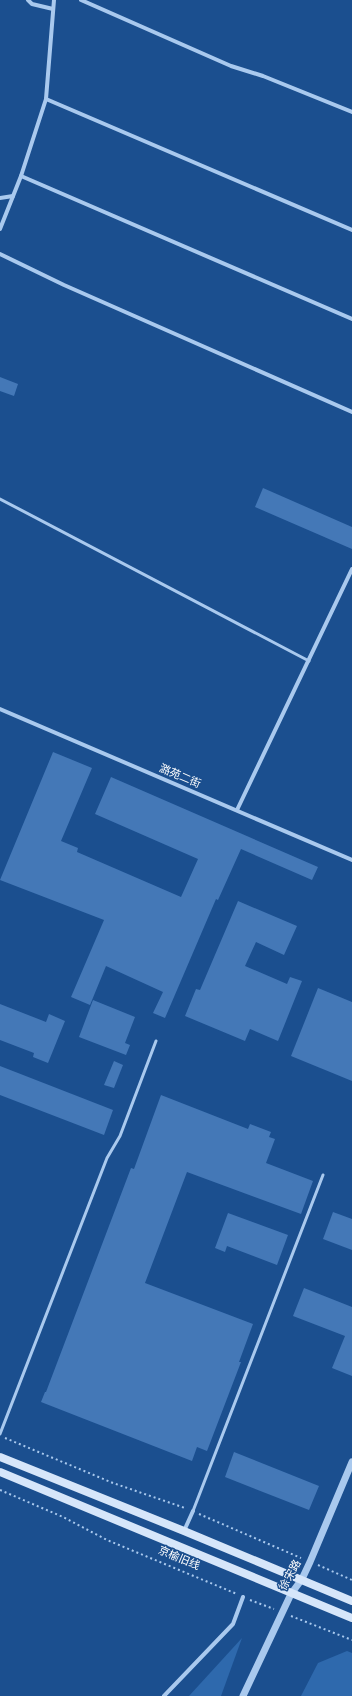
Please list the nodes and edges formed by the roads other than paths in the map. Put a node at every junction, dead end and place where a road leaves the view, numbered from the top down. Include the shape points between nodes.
1 (28, 0) edge
2 (54, 0) edge
3 (81, 0) edge
4 (53, 9) junction
5 (46, 99) junction
6 (352, 112) edge
7 (21, 176) junction
8 (13, 196) junction
9 (0, 198) edge
10 (0, 229) edge
11 (352, 230) edge
12 (0, 254) edge
13 (352, 319) edge
14 (352, 412) edge
15 (0, 500) edge
16 (352, 569) edge
17 (309, 661) junction
18 (0, 709) edge
19 (237, 810) junction
20 (352, 860) edge
21 (156, 1041) dead end
22 (323, 1175) dead end
23 (0, 1435) edge
24 (0, 1457) edge
25 (352, 1462) edge
26 (0, 1472) edge
27 (193, 1511) joint
28 (184, 1531) junction
29 (302, 1579) junction
30 (292, 1594) junction
31 (243, 1597) road end
32 (352, 1601) edge
33 (352, 1618) edge
34 (164, 1696) edge
35 (243, 1696) edge

1 - 4 street via 32,4
2 - 4 street
3 - 6 street via 231,66 263,76
4 - 5 street
5 - 7 street
5 - 11 street
7 - 8 street
7 - 13 street
8 - 9 street
8 - 10 street
12 - 14 street via 64,285
15 - 17 lane
16 - 17 street
17 - 19 street
18 - 19 street, 潞苑二街
19 - 20 street, 潞苑二街
21 - 23 lane via 120,1136 107,1158
22 - 27 lane
24 - 28 main road
25 - 29 street, 徐宋路
26 - 30 main road, 京榆旧线
27 - 28 street
28 - 29 main road
29 - 30 street, 徐宋路
29 - 32 main road
30 - 33 main road, 京榆旧线
30 - 35 street, 徐宋路
31 - 34 street via 233,1624

